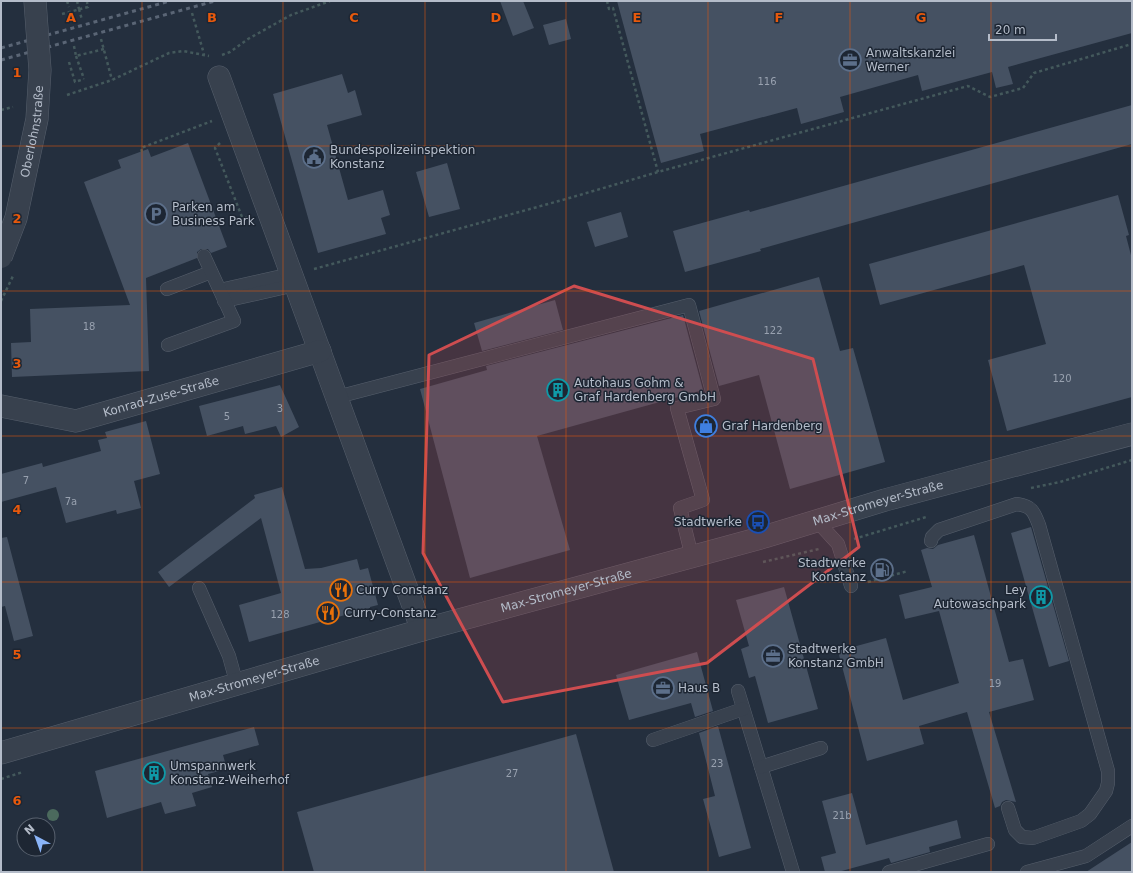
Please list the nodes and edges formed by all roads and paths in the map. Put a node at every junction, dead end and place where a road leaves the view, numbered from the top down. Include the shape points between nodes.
1 (36, 1) edge
2 (67, 1) edge
3 (77, 1) edge
4 (330, 1) edge
5 (607, 1) edge
6 (87, 2) dead end
7 (69, 7) dead end
8 (79, 10) junction
9 (192, 13) dead end
10 (62, 14) dead end
11 (82, 20) dead end
12 (101, 39) dead end
13 (1132, 44) edge
14 (74, 46) dead end
15 (104, 49) junction
16 (204, 54) junction
17 (76, 56) junction
18 (69, 62) dead end
19 (217, 64) junction
20 (112, 80) junction
21 (67, 95) dead end
22 (13, 107) dead end
23 (1, 110) edge
24 (232, 113) junction
25 (142, 152) dead end
26 (658, 172) junction
27 (204, 256) dead end
28 (1, 257) edge
29 (211, 272) junction
30 (293, 279) junction
31 (167, 289) dead end
32 (222, 296) junction
33 (168, 345) dead end
34 (320, 351) junction
35 (337, 397) junction
36 (1, 406) edge
37 (1132, 434) edge
38 (817, 521) junction
39 (931, 541) dead end
40 (692, 557) junction
41 (908, 571) dead end
42 (851, 586) joint
43 (199, 588) dead end
44 (422, 630) junction
45 (237, 685) junction
46 (738, 691) dead end
47 (743, 709) junction
48 (653, 740) dead end
49 (821, 748) dead end
50 (2, 750) edge
51 (761, 767) junction
52 (1008, 808) dead end
53 (1132, 826) edge
54 (988, 844) dead end
55 (793, 872) edge
56 (889, 872) edge
57 (1027, 872) edge

1 - 28 street, Oberlohnstraße, bridge via 40,70 36,119 16,218
2 - 7 path
3 - 8 path, bridge
4 - 19 path via 291,15 248,39
5 - 26 path via 609,9 613,8
6 - 8 path via 88,7
8 - 10 path
8 - 11 path
9 - 16 path
12 - 15 path
13 - 26 path via 1034,72 1023,88 990,97 968,86
14 - 17 path
15 - 17 path
15 - 20 path
16 - 19 path
16 - 20 path via 183,50 169,53
17 - 18 path, bridge via 84,79 75,82
19 - 24 street
20 - 21 path
22 - 23 path
24 - 25 path via 141,148
24 - 30 street
26 - 30 path via 308,270
27 - 29 lane
29 - 31 lane
29 - 32 lane
30 - 32 lane
30 - 34 street
32 - 33 lane via 234,322
34 - 35 street
34 - 36 street, Konrad-Zuse-Straße via 76,420
35 - 40 lane via 689,306 714,399 678,408 703,500 680,508
35 - 44 street
37 - 38 street, Max-Stromeyer-Straße via 885,500
38 - 40 street, Max-Stromeyer-Straße
38 - 42 lane via 838,544
39 - 52 lane via 939,530 1017,504 1026,505 1032,510 1039,525 1108,771 1108,783 1099,802 1081,821 1033,838 1022,837 1015,830
40 - 44 street, Max-Stromeyer-Straße
41 - 42 path
43 - 45 lane via 229,656
44 - 45 street, Max-Stromeyer-Straße
45 - 50 street, Max-Stromeyer-Straße
46 - 47 lane
47 - 48 lane
47 - 51 lane
49 - 51 lane
51 - 55 lane
53 - 57 lane via 1086,856
54 - 56 lane

